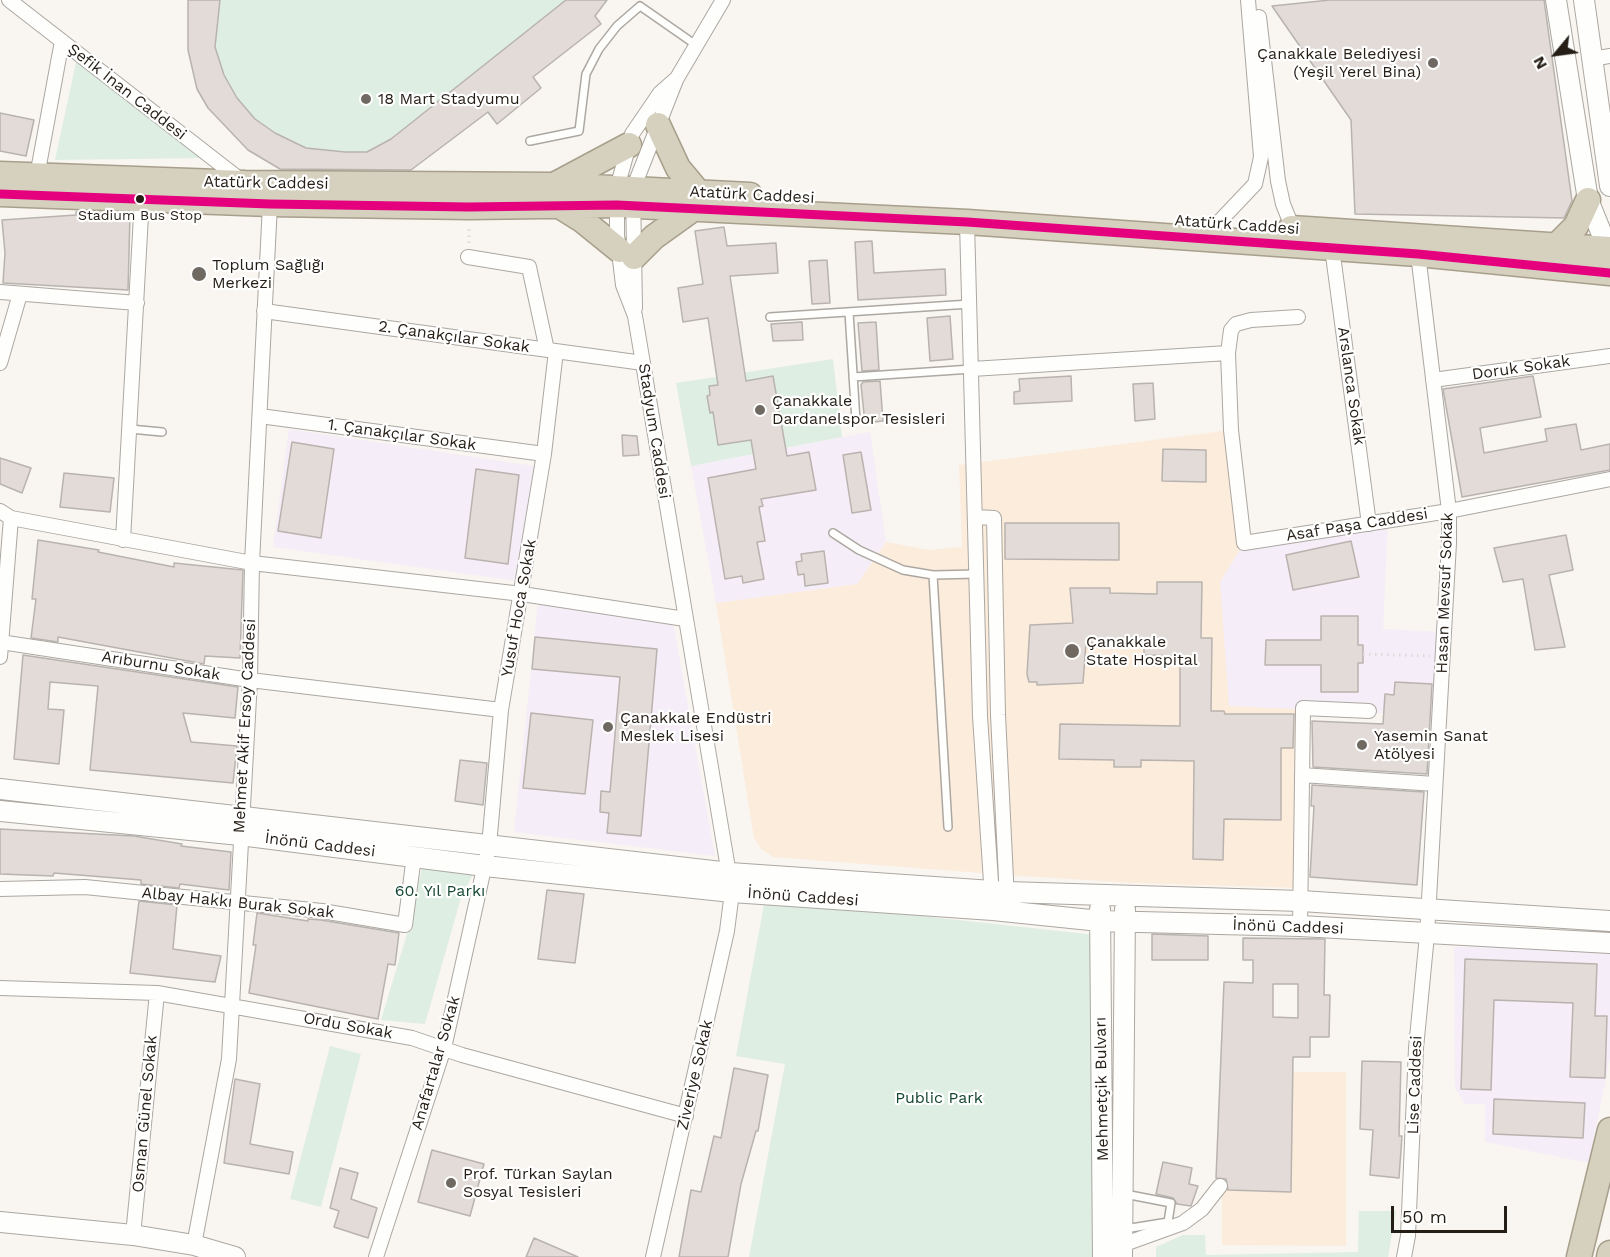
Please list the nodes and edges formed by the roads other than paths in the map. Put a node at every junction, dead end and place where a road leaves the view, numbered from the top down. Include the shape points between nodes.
1 (9, 0) edge
2 (723, 0) edge
3 (1248, 0) edge
4 (1257, 0) edge
5 (1556, 0) edge
6 (1584, 0) edge
7 (640, 3) edge
8 (62, 41) junction
9 (696, 45) junction
10 (1601, 57) edge
11 (677, 78) junction
12 (658, 125) junction
13 (530, 141) dead end
14 (629, 145) junction
15 (1275, 163) junction
16 (1260, 164) junction
17 (0, 174) edge
18 (37, 176) junction
19 (245, 183) junction
20 (1610, 186) edge
21 (0, 194) edge
22 (555, 195) junction
23 (142, 197) junction
24 (625, 197) junction
25 (1588, 200) junction
26 (695, 201) junction
27 (270, 204) junction
28 (1217, 224) junction
29 (1293, 229) junction
30 (967, 233) junction
31 (1556, 246) junction
32 (1332, 248) junction
33 (627, 253) junction
34 (1609, 253) edge
35 (1418, 254) junction
36 (468, 257) road end
37 (1610, 273) edge
38 (0, 292) edge
39 (20, 294) junction
40 (137, 303) junction
41 (970, 304) junction
42 (264, 312) junction
43 (849, 312) junction
44 (770, 317) dead end
45 (1298, 317) dead end
46 (552, 350) junction
47 (1228, 353) junction
48 (1610, 356) edge
49 (0, 363) edge
50 (643, 363) junction
51 (972, 369) junction
52 (854, 377) junction
53 (1433, 381) junction
54 (260, 416) junction
55 (856, 421) dead end
56 (130, 429) junction
57 (162, 432) dead end
58 (544, 454) junction
59 (1610, 479) edge
60 (1449, 511) junction
61 (6, 515) edge
62 (976, 517) junction
63 (1369, 524) junction
64 (833, 533) dead end
65 (123, 540) junction
66 (252, 563) junction
67 (978, 574) junction
68 (933, 575) junction
69 (522, 594) junction
70 (685, 619) junction
71 (1, 642) edge
72 (0, 657) edge
73 (250, 680) junction
74 (501, 710) junction
75 (1369, 711) dead end
76 (1302, 775) junction
77 (1435, 784) junction
78 (0, 789) edge
79 (0, 811) edge
80 (241, 825) junction
81 (948, 827) dead end
82 (489, 846) junction
83 (414, 856) junction
84 (485, 866) junction
85 (731, 882) junction
86 (0, 889) edge
87 (1100, 895) junction
88 (1125, 896) junction
89 (1000, 901) junction
90 (1301, 901) junction
91 (237, 903) junction
92 (1428, 911) junction
93 (1100, 921) junction
94 (1610, 921) edge
95 (1125, 922) junction
96 (1300, 926) junction
97 (1427, 935) junction
98 (1610, 943) edge
99 (0, 988) edge
100 (157, 993) junction
101 (230, 1004) junction
102 (444, 1048) junction
103 (686, 1116) junction
104 (1610, 1130) edge
105 (1220, 1186) dead end
106 (1123, 1194) junction
107 (0, 1222) edge
108 (133, 1235) junction
109 (1117, 1240) edge
110 (194, 1245) junction
111 (1610, 1253) edge
112 (235, 1257) edge
113 (376, 1257) edge
114 (653, 1257) edge
115 (1103, 1257) edge
116 (1404, 1257) edge
117 (1579, 1257) edge
118 (1609, 1257) edge

1 - 8 street, Şefik İnan Caddesi
2 - 9 street, Stadyum Caddesi
3 - 16 street
4 - 15 street
5 - 25 main road
6 - 10 main road
7 - 9 lane
7 - 13 lane via 599,49 590,66 579,132
8 - 18 street
8 - 19 street, Şefik İnan Caddesi
9 - 11 street, Stadyum Caddesi
10 - 20 main road
11 - 12 street
11 - 14 street, Stadyum Caddesi via 660,93 632,134
12 - 24 street
12 - 26 highway
14 - 22 highway
14 - 24 street, Stadyum Caddesi
15 - 16 street
15 - 29 street via 1283,204
16 - 28 street via 1255,184
17 - 18 highway, Atatürk Caddesi
18 - 19 highway, Atatürk Caddesi
19 - 22 highway, Atatürk Caddesi
21 - 23 highway, Atatürk Caddesi
22 - 24 highway, Atatürk Caddesi
22 - 27 highway, Atatürk Caddesi via 469,207
22 - 33 highway
23 - 27 highway, Atatürk Caddesi
23 - 40 street
24 - 26 highway, Atatürk Caddesi
24 - 33 street, Stadyum Caddesi
25 - 31 highway via 1576,226
25 - 34 main road
26 - 28 highway, Atatürk Caddesi
26 - 30 highway, Atatürk Caddesi
26 - 33 highway via 654,237
27 - 42 street, Mehmet Akif Ersoy Caddesi
28 - 29 highway, Atatürk Caddesi
29 - 31 highway, Atatürk Caddesi
30 - 32 highway, Atatürk Caddesi
30 - 41 street
31 - 34 highway, Atatürk Caddesi
32 - 35 highway, Atatürk Caddesi
32 - 63 street, Arslanca Sokak
33 - 50 street, Stadyum Caddesi via 623,285 635,316
35 - 37 highway, Atatürk Caddesi
35 - 53 street, Hasan Mevsuf Sokak
36 - 46 street, Yusuf Hoca Sokak via 529,267
38 - 39 street
39 - 40 street
39 - 49 street
40 - 56 street
41 - 43 lane
41 - 51 street
42 - 46 street, 2. Çanakçılar Sokak
42 - 54 street, Mehmet Akif Ersoy Caddesi
43 - 44 lane
43 - 52 lane
45 - 47 street via 1236,324 1231,330
46 - 50 street, 2. Çanakçılar Sokak
46 - 58 street, Yusuf Hoca Sokak
47 - 51 street
47 - 63 street, Asaf Paşa Caddesi via 1231,430 1244,543
48 - 53 street, Doruk Sokak
50 - 70 street, Stadyum Caddesi
51 - 52 lane
51 - 62 street
52 - 55 lane
53 - 60 street, Hasan Mevsuf Sokak
54 - 58 street, 1. Çanakçılar Sokak
54 - 66 street, Mehmet Akif Ersoy Caddesi
56 - 57 lane
56 - 65 street
58 - 69 street, Yusuf Hoca Sokak
59 - 60 street, Asaf Paşa Caddesi
60 - 63 street, Asaf Paşa Caddesi
60 - 77 street, Hasan Mevsuf Sokak
61 - 65 street
61 - 71 street
62 - 67 street
62 - 89 street via 994,518
64 - 68 lane via 883,562
65 - 66 street
66 - 69 street
66 - 73 street, Mehmet Akif Ersoy Caddesi
67 - 68 lane
67 - 89 street via 980,716
68 - 81 lane
69 - 70 street
69 - 74 street, Yusuf Hoca Sokak
70 - 85 street, Stadyum Caddesi
71 - 72 street
71 - 73 street, Arıburnu Sokak
73 - 74 street, Arıburnu Sokak
73 - 80 street, Mehmet Akif Ersoy Caddesi
74 - 82 street, Yusuf Hoca Sokak
75 - 76 street via 1303,708
76 - 77 street
76 - 90 street
77 - 92 street, Hasan Mevsuf Sokak
78 - 80 main road, İnönü Caddesi
79 - 80 main road, İnönü Caddesi
80 - 82 main road, İnönü Caddesi
80 - 83 main road, İnönü Caddesi
80 - 91 street, Mehmet Akif Ersoy Caddesi
82 - 84 street, Yusuf Hoca Sokak
82 - 85 main road, İnönü Caddesi
83 - 84 main road, İnönü Caddesi
83 - 91 street, Albay Hakkı Burak Sokak via 405,925 322,911
84 - 85 main road, İnönü Caddesi
84 - 102 street, Anafartalar Sokak
85 - 89 main road, İnönü Caddesi
85 - 103 street, Ziveriye Sokak via 727,931
86 - 91 street, Albay Hakkı Burak Sokak via 85,887
87 - 88 main road, İnönü Caddesi
87 - 89 main road, İnönü Caddesi
87 - 93 main road, Mehmetçik Bulvarı
88 - 90 main road, İnönü Caddesi
88 - 95 main road, Mehmetçik Bulvarı
89 - 93 main road, İnönü Caddesi
90 - 92 main road, İnönü Caddesi
90 - 96 street
91 - 101 street, Mehmet Akif Ersoy Caddesi
92 - 94 main road, İnönü Caddesi
92 - 97 street, Hasan Mevsuf Sokak
93 - 95 main road, İnönü Caddesi
93 - 109 main road, Mehmetçik Bulvarı
95 - 96 main road, İnönü Caddesi
95 - 106 main road, Mehmetçik Bulvarı
96 - 97 main road, İnönü Caddesi
97 - 98 main road, İnönü Caddesi
97 - 116 street, Lise Caddesi
99 - 100 street, Ordu Sokak
100 - 101 street, Ordu Sokak
100 - 108 street, Osman Günel Sokak
101 - 102 street, Ordu Sokak via 412,1038
101 - 110 street, Mehmet Akif Ersoy Caddesi via 229,1059
102 - 103 street, Ordu Sokak
102 - 113 street, Anafartalar Sokak
103 - 114 street, Ziveriye Sokak
104 - 117 highway
105 - 109 street via 1202,1209 1183,1223
106 - 109 main road, Mehmetçik Bulvarı
106 - 109 lane via 1171,1203 1168,1222
107 - 108 main road
108 - 110 main road
109 - 115 main road, Mehmetçik Bulvarı
110 - 112 main road
111 - 118 highway

